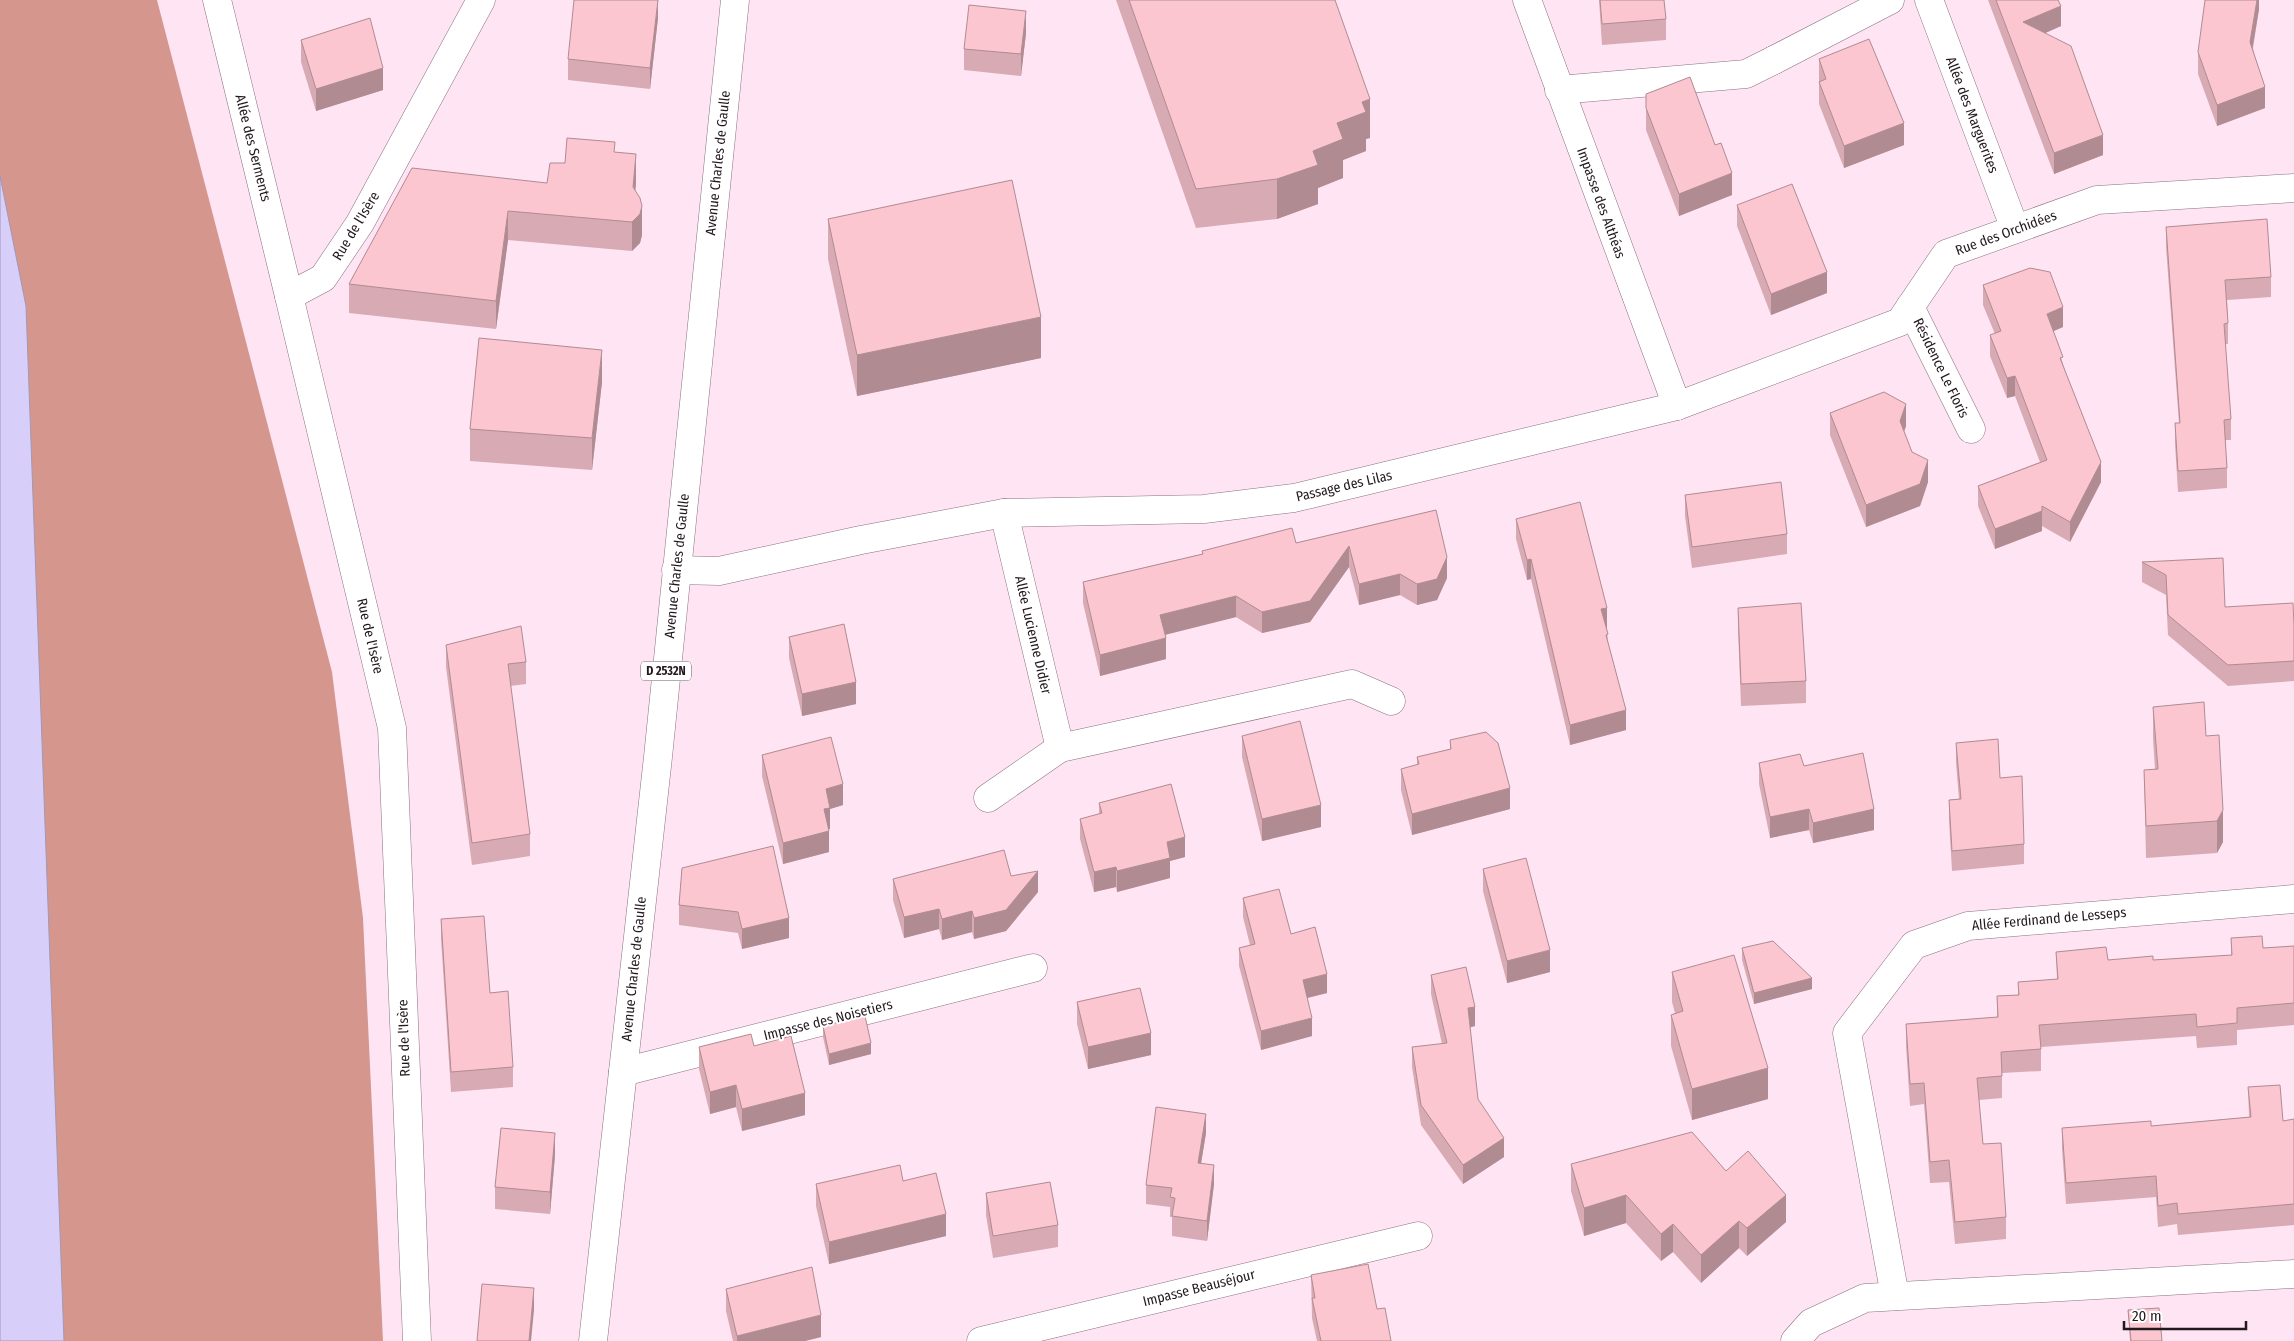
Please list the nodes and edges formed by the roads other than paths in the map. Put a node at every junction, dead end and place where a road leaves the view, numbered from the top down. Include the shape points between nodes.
1 (217, 0) edge
2 (481, 0) edge
3 (735, 0) edge
4 (1527, 0) edge
5 (1890, 0) edge
6 (1929, 0) edge
7 (1559, 90) junction
8 (2294, 188) edge
9 (2016, 229) junction
10 (288, 296) junction
11 (1910, 307) junction
12 (1677, 406) junction
13 (1971, 429) dead end
14 (1004, 513) junction
15 (676, 570) junction
16 (1391, 701) dead end
17 (1060, 748) junction
18 (988, 798) dead end
19 (2294, 899) edge
20 (1033, 968) dead end
21 (623, 1072) junction
22 (1418, 1236) dead end
23 (2294, 1274) edge
24 (1896, 1296) junction
25 (417, 1341) edge
26 (593, 1341) edge
27 (981, 1341) edge
28 (1795, 1341) edge

1 - 10 street, Allée des Serments
2 - 10 street, Rue de l'Isère via 360,223 323,278
3 - 15 street, Avenue Charles de Gaulle / D 2532N
4 - 7 street, Impasse des Althéas
5 - 7 street via 1746,74
6 - 9 street, Allée des Marguerites
7 - 12 street, Impasse des Althéas
8 - 9 street, Rue des Orchidées via 2097,200
9 - 11 street, Rue des Orchidées via 1946,254
10 - 25 street, Rue de l'Isère via 392,728
11 - 12 street, Rue des Orchidées via 1900,322
11 - 13 street, Résidence Le Floris
12 - 14 street, Passage des Lilas via 1294,498 1204,509
14 - 15 street via 719,571
14 - 17 street, Allée Lucienne Didier
15 - 21 street, Avenue Charles de Gaulle / D 2532N
16 - 17 street via 1352,684
17 - 18 street
19 - 24 street, Allée Ferdinand de Lesseps via 1968,926 1914,945 1847,1032
20 - 21 street, Impasse des Noisetiers
21 - 26 street, Avenue Charles de Gaulle / D 2532N
22 - 27 street, Impasse Beauséjour
23 - 24 street
24 - 28 street via 1865,1298 1856,1302 1811,1323

